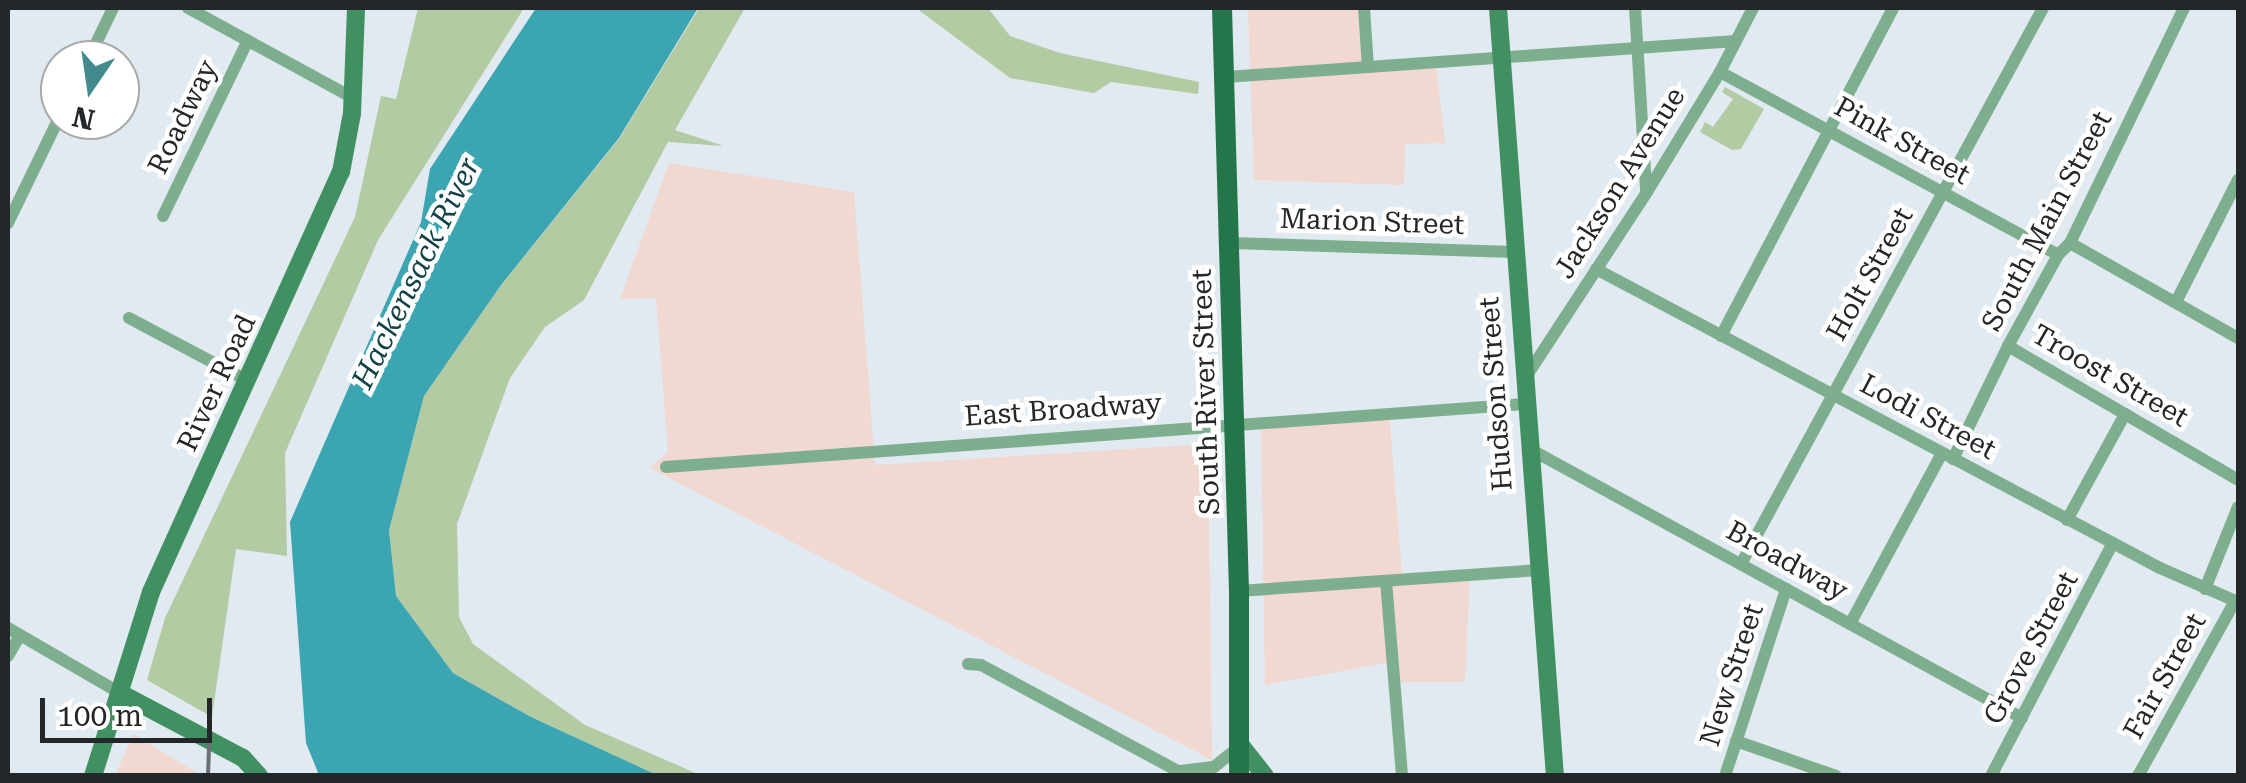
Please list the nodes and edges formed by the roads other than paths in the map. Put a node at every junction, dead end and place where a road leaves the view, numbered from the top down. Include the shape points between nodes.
1 (114, 8) edge
2 (188, 8) edge
3 (356, 8) edge
4 (1222, 8) edge
5 (1364, 8) edge
6 (1498, 8) edge
7 (1635, 8) edge
8 (1753, 8) edge
9 (1893, 8) edge
10 (2043, 8) edge
11 (2184, 8) edge
12 (98, 40) edge
13 (248, 40) junction
14 (1736, 41) junction
15 (1637, 48) junction
16 (1501, 58) junction
17 (1368, 67) junction
18 (1720, 72) junction
19 (1226, 77) junction
20 (353, 98) junction
21 (1828, 129) junction
22 (48, 140) edge
23 (2238, 180) edge
24 (1646, 192) junction
25 (1944, 192) junction
26 (163, 216) dead end
27 (8, 223) edge
28 (1230, 243) junction
29 (2070, 243) junction
30 (1513, 252) junction
31 (2058, 255) junction
32 (1596, 270) junction
33 (2176, 302) junction
34 (129, 318) dead end
35 (1720, 336) junction
36 (2238, 338) edge
37 (2008, 346) junction
38 (248, 382) junction
39 (1523, 382) junction
40 (1832, 394) junction
41 (1524, 404) junction
42 (2125, 414) junction
43 (1234, 422) junction
44 (1528, 448) junction
45 (1947, 456) junction
46 (666, 467) dead end
47 (2238, 480) edge
48 (2238, 507) edge
49 (2067, 520) junction
50 (2113, 544) junction
51 (1741, 564) junction
52 (1537, 570) junction
53 (1386, 581) junction
54 (2205, 588) junction
55 (1786, 589) junction
56 (1239, 591) junction
57 (2237, 602) edge
58 (1850, 624) junction
59 (14, 631) edge
60 (8, 656) edge
61 (968, 664) dead end
62 (120, 693) junction
63 (2022, 718) junction
64 (1736, 742) junction
65 (1240, 745) junction
66 (1183, 773) edge
67 (93, 776) edge
68 (259, 776) edge
69 (1239, 776) edge
70 (1265, 776) edge
71 (1402, 776) edge
72 (1556, 776) edge
73 (1725, 776) edge
74 (1836, 776) edge
75 (1991, 776) edge
76 (2138, 776) edge

1 - 12 street
2 - 13 street
3 - 20 main road, River Road
4 - 19 main road, South River Street
5 - 17 street
6 - 16 main road, Hudson Street
7 - 15 street
8 - 14 street, Jackson Avenue
9 - 21 street
10 - 25 street, Holt Street
11 - 29 street, South Main Street
13 - 20 street
13 - 26 street, Roadway
14 - 15 street
14 - 18 street, Jackson Avenue
15 - 16 street
15 - 24 street
16 - 17 street
16 - 30 main road, Hudson Street
17 - 19 street
18 - 21 street, Pink Street
18 - 24 street, Jackson Avenue
19 - 28 main road, South River Street
20 - 38 main road, River Road via 330,204
21 - 25 street, Pink Street
21 - 35 street
22 - 27 street
23 - 33 street
24 - 32 street, Jackson Avenue
25 - 31 street, Pink Street
25 - 40 street, Holt Street
28 - 30 street, Marion Street
28 - 43 main road, South River Street
29 - 31 street, South Main Street
29 - 33 street
30 - 39 main road, Hudson Street
31 - 37 street, South Main Street
32 - 35 street, Lodi Street
32 - 39 street, Jackson Avenue
33 - 36 street
34 - 38 street
35 - 40 street, Lodi Street
37 - 42 street, Troost Street
37 - 45 street, South Main Street
38 - 62 main road, River Road via 157,578
39 - 41 main road, Hudson Street
40 - 45 street, Lodi Street
40 - 51 street, Holt Street
41 - 43 street, East Broadway
41 - 44 main road, Hudson Street
42 - 47 street, Troost Street
42 - 49 street
43 - 46 street, East Broadway
43 - 56 main road, South River Street
44 - 51 street, Broadway
44 - 52 main road, Hudson Street
45 - 49 street, Lodi Street
45 - 58 street, South Main Street
48 - 54 street
49 - 50 street, Lodi Street
50 - 54 street, Lodi Street
50 - 63 street, Grove Street
51 - 55 street, Broadway
52 - 53 street
52 - 72 main road, Hudson Street
53 - 56 street
53 - 71 street
54 - 57 street, Lodi Street
55 - 58 street, Broadway
55 - 64 street, New Street
56 - 65 main road, South River Street
57 - 76 street, Fair Street
58 - 63 street, Broadway
59 - 60 street
59 - 62 street
61 - 66 street
62 - 67 main road, River Road
62 - 68 main road via 243,758
63 - 75 street, Grove Street
64 - 73 street, New Street
64 - 74 street
65 - 66 street via 1214,767
65 - 69 main road, South River Street
65 - 70 main road

